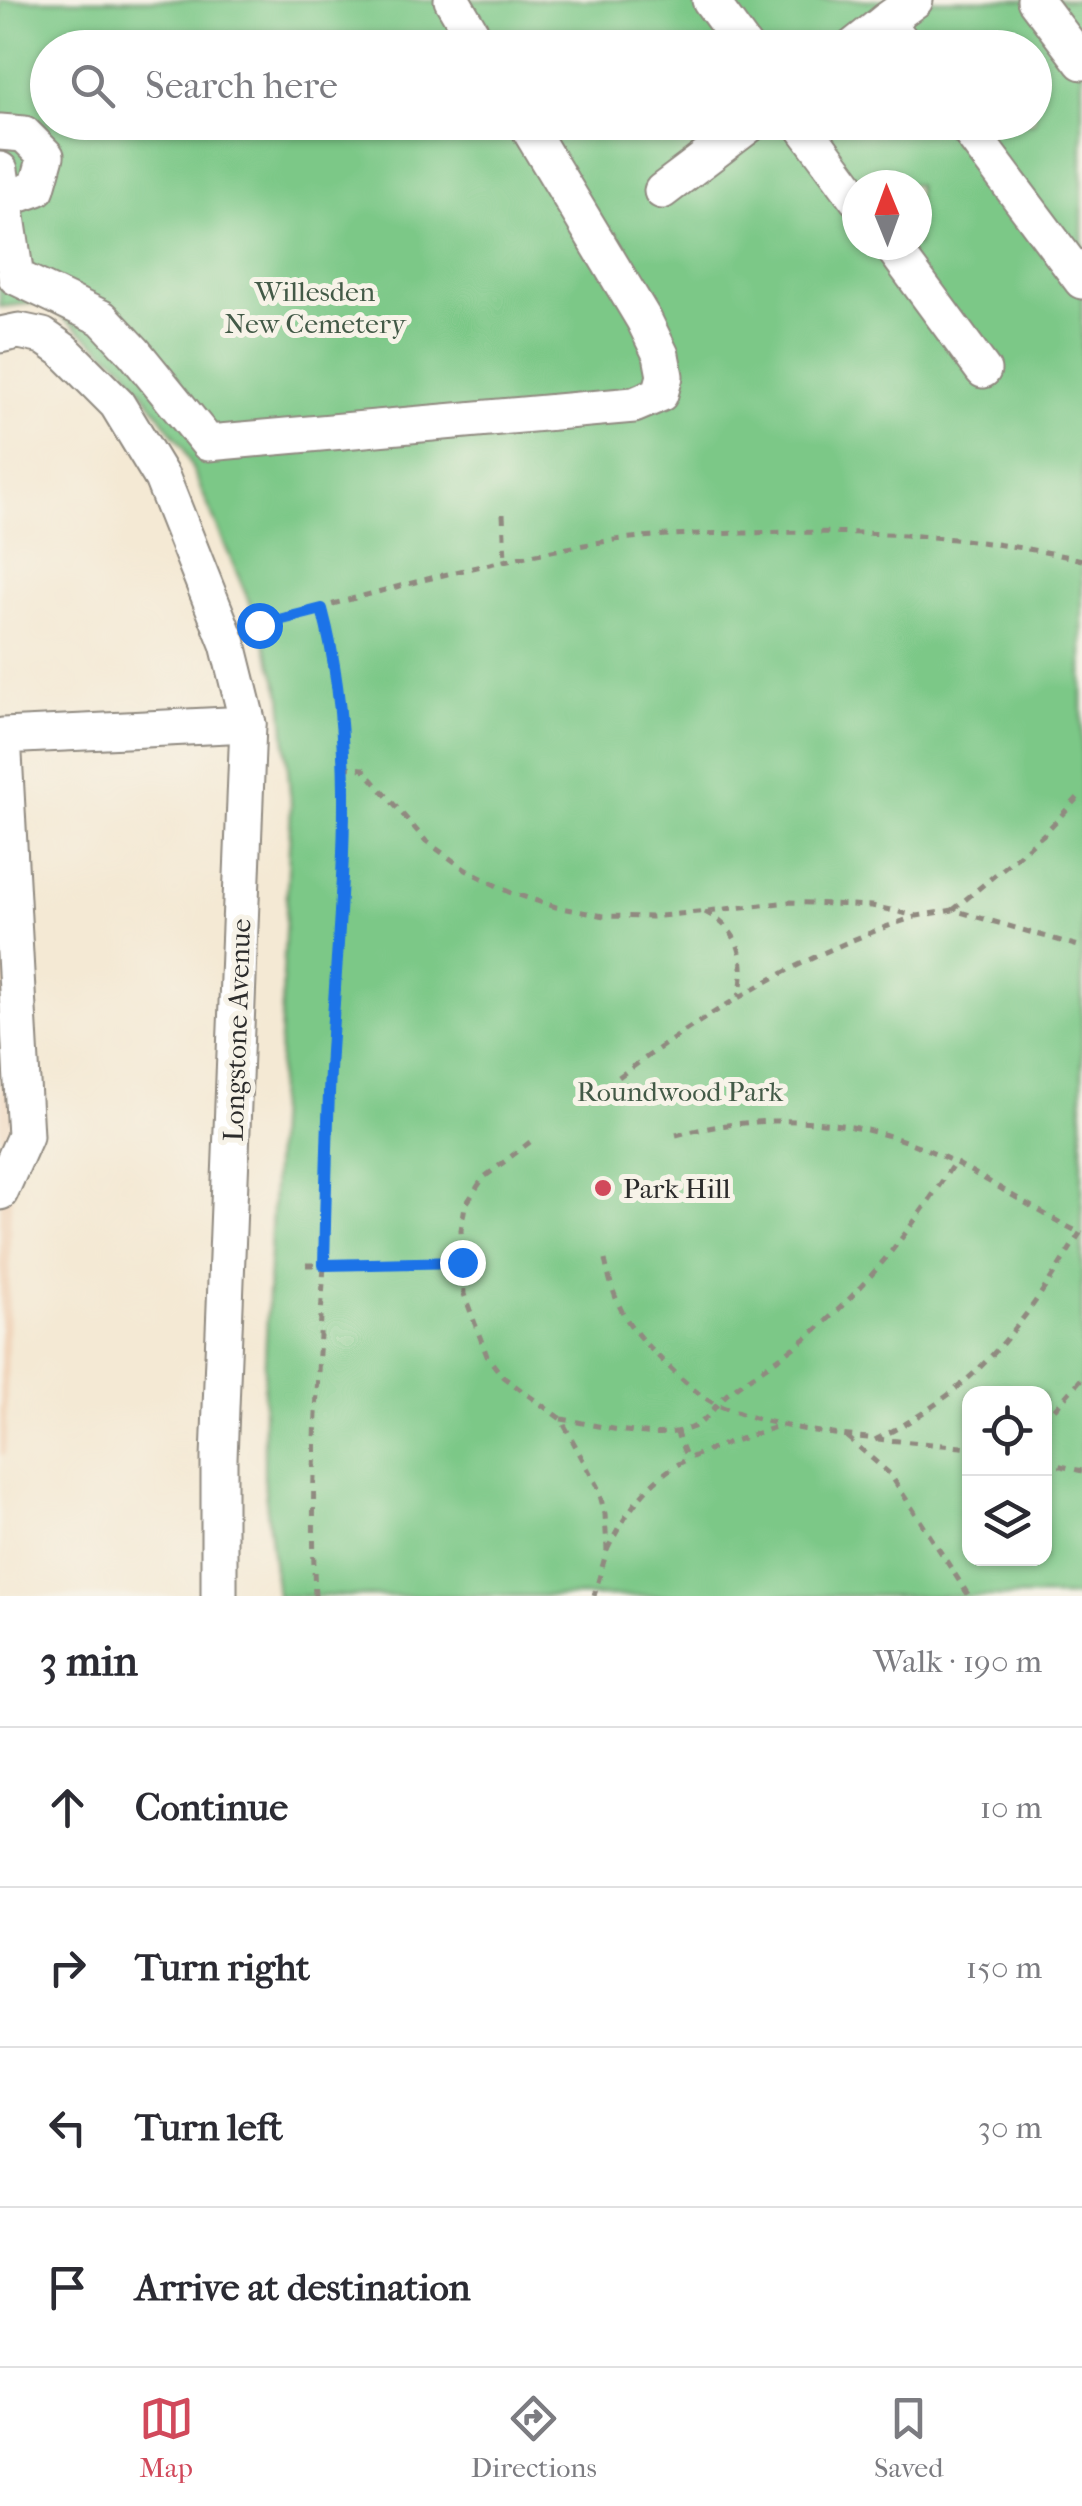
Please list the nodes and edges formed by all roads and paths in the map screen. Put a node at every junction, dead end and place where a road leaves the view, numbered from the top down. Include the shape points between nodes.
1 (452, 0) edge
2 (710, 0) edge
3 (914, 0) edge
4 (1035, 0) edge
5 (470, 30) edge
6 (731, 30) edge
7 (898, 30) edge
8 (1082, 62) edge
9 (0, 132) edge
10 (536, 140) edge
11 (729, 140) edge
12 (813, 140) edge
13 (976, 140) edge
14 (842, 179) edge
15 (3, 184) edge
16 (662, 191) dead end
17 (902, 260) edge
18 (8, 280) edge
19 (1082, 281) edge
20 (0, 335) edge
21 (984, 370) dead end
22 (503, 514) dead end
23 (506, 560) junction
24 (1082, 560) edge
25 (322, 609) junction
26 (252, 627) dead end
27 (248, 724) junction
28 (343, 767) junction
29 (1082, 793) edge
30 (952, 910) junction
31 (704, 912) junction
32 (918, 916) junction
33 (1082, 947) edge
34 (739, 997) junction
35 (593, 1096) dead end
36 (676, 1136) dead end
37 (530, 1142) dead end
38 (954, 1162) junction
39 (0, 1192) edge
40 (1081, 1234) edge
41 (605, 1260) dead end
42 (462, 1262) junction
43 (306, 1265) dead end
44 (324, 1265) junction
45 (1082, 1378) edge
46 (717, 1405) junction
47 (1052, 1413) edge
48 (560, 1419) junction
49 (784, 1424) junction
50 (676, 1431) junction
51 (846, 1436) junction
52 (874, 1440) junction
53 (962, 1447) edge
54 (686, 1457) junction
55 (1052, 1464) edge
56 (1082, 1471) edge
57 (607, 1550) junction
58 (219, 1596) edge
59 (315, 1596) edge
60 (594, 1596) edge
61 (969, 1596) edge

1 - 5 street
2 - 6 street
3 - 7 street
4 - 8 street
9 - 15 street via 24,134 46,156 37,188
10 - 18 street via 644,320 661,355 660,394 634,405 208,443 102,318
11 - 16 street
12 - 14 street
13 - 19 street
15 - 18 street
17 - 21 street
20 - 27 street, Longstone Avenue via 43,336 117,404 162,478 228,644
22 - 23 path
23 - 24 path via 638,537 780,532 972,540
23 - 25 path
25 - 26 path
25 - 28 path via 337,676
27 - 39 street via 4,736 25,1136
27 - 58 street, Longstone Avenue
28 - 31 path via 364,769 426,841 509,892 604,916
28 - 44 path
29 - 30 path
30 - 32 path
30 - 33 path
31 - 32 path via 808,903
31 - 34 path via 722,920 742,951
32 - 34 path via 830,949
34 - 35 path
36 - 38 path via 784,1118 917,1145
37 - 42 path via 472,1192 461,1230
38 - 40 path
38 - 46 path via 890,1257 855,1294
40 - 52 path via 993,1357 910,1422
41 - 46 path via 625,1320
42 - 44 path
42 - 48 path via 464,1294 486,1356
43 - 44 path
44 - 59 path
45 - 47 path
46 - 49 path
46 - 50 path via 693,1427
48 - 50 path
48 - 57 path via 598,1488
49 - 51 path
49 - 54 path
50 - 54 path
51 - 52 path
51 - 61 path via 890,1474
52 - 53 path
54 - 57 path via 626,1513
55 - 56 path
57 - 60 path

